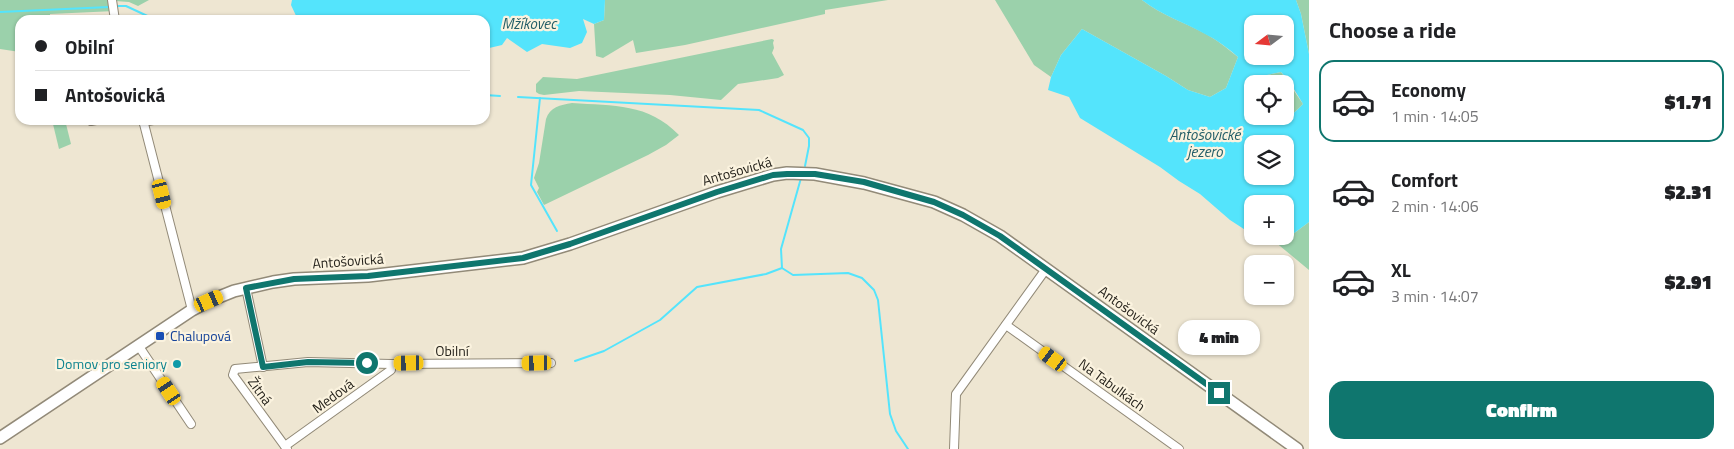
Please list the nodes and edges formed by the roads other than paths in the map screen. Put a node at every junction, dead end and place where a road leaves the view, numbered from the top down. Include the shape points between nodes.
1 (112, 0) edge
2 (114, 15) edge
3 (144, 125) edge
4 (1046, 269) junction
5 (246, 288) junction
6 (192, 310) junction
7 (1006, 325) junction
8 (136, 347) junction
9 (551, 363) dead end
10 (391, 364) junction
11 (263, 367) junction
12 (192, 424) dead end
13 (0, 438) edge
14 (286, 448) edge
15 (954, 449) edge
16 (1179, 449) edge
17 (1297, 449) edge

1 - 2 street
3 - 6 street
4 - 5 street, Antošovická via 1000,236 934,202 864,182 815,174 787,174 773,175 717,192 523,258 368,276 294,279
4 - 7 street
4 - 17 street, Antošovická
5 - 6 street, Antošovická via 218,296
5 - 11 street
6 - 8 street, Antošovická
7 - 15 street via 956,394
7 - 16 street, Na Tabulkách
8 - 12 street
8 - 13 street, Antošovická
9 - 10 street, Obilní
10 - 11 street, Obilní via 308,362
10 - 14 street, Medová via 391,370
11 - 14 street, Žitná via 235,370 233,375

